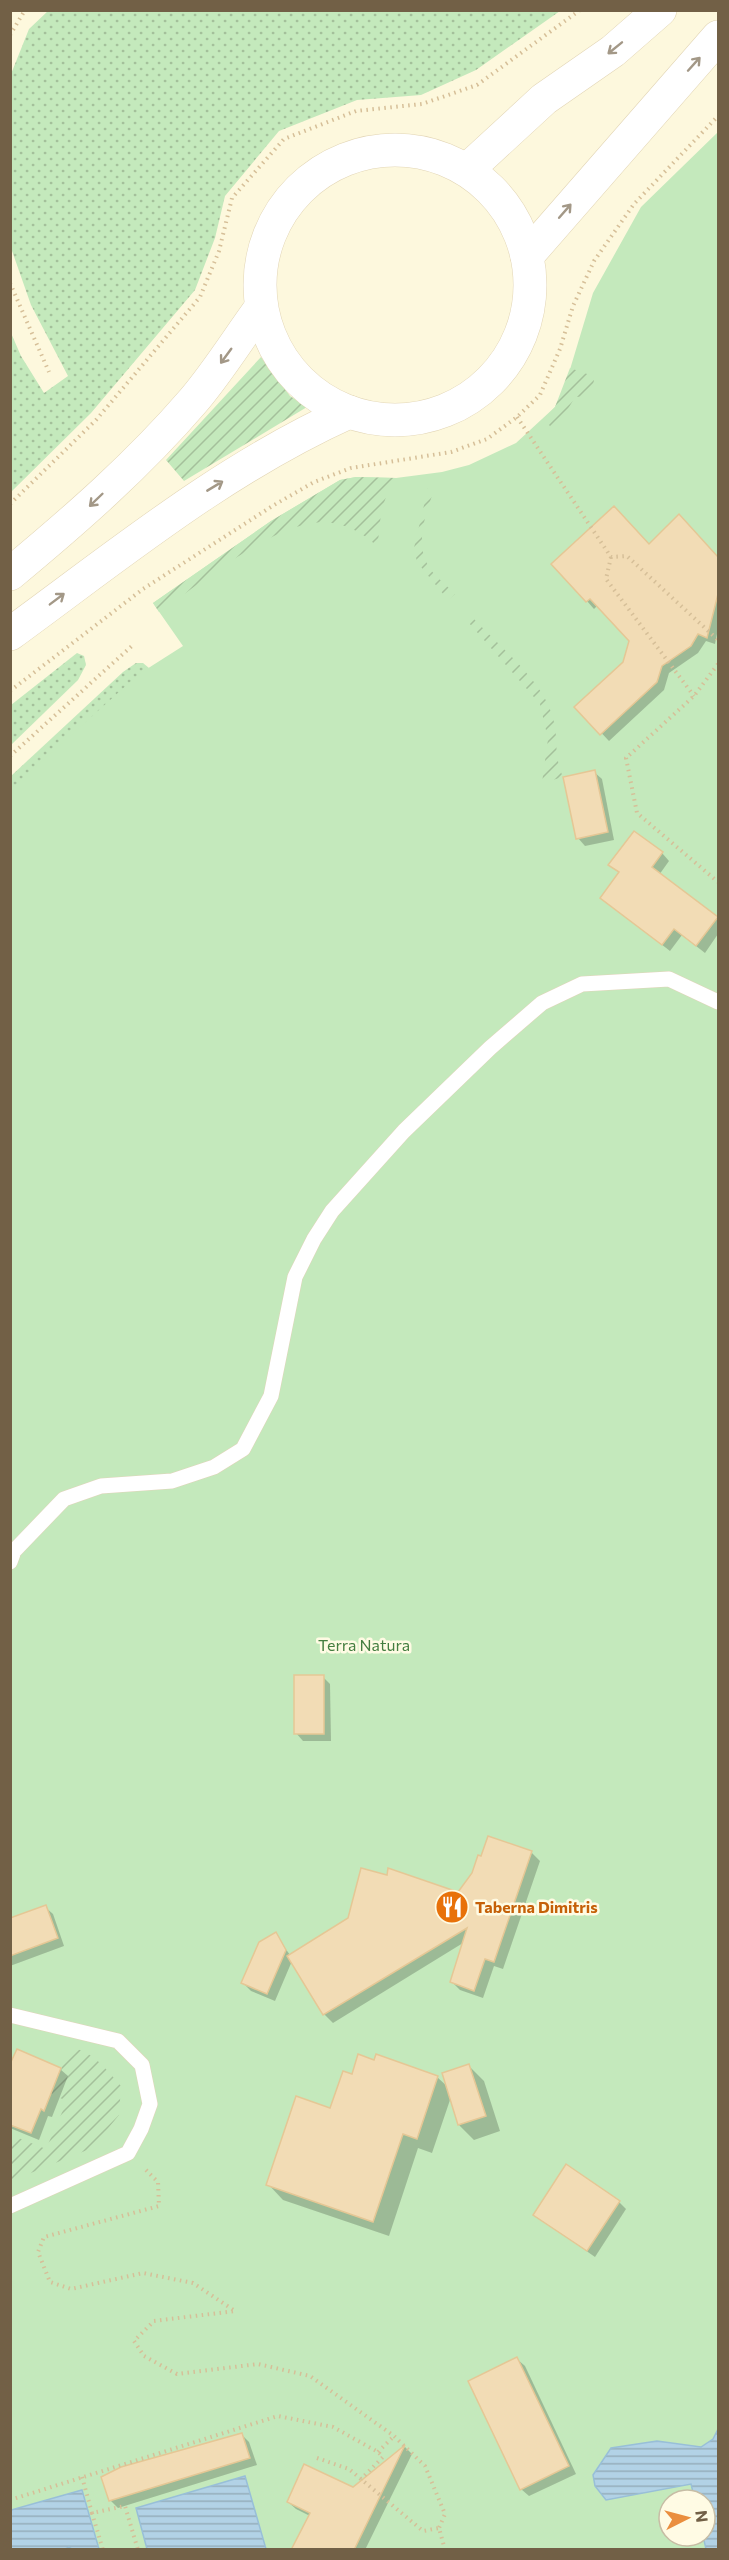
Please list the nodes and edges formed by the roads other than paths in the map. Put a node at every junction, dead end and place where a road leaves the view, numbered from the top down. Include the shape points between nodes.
1 (660, 10) edge
2 (718, 37) edge
3 (467, 170) junction
4 (527, 256) junction
5 (260, 309) junction
6 (349, 412) junction
7 (10, 574) edge
8 (10, 634) edge
9 (718, 1002) edge
10 (10, 1562) edge
11 (10, 2015) edge
12 (10, 2206) edge

1 -> 3 main road via 613,51 544,99
4 -> 2 main road
3 - 4 main road via 494,193 515,222
3 - 5 main road via 429,153 387,149 347,158 311,178 283,209 265,246
4 - 6 main road via 530,287 526,320 496,376 471,398 442,413 407,421
5 - 6 main road via 282,360 306,387
5 -> 7 main road via 194,400 138,460
8 -> 6 main road via 182,506 301,434
9 - 10 lane via 669,979 582,984 542,1003 404,1131 332,1211 295,1278 271,1396 243,1449 214,1467 172,1481 101,1486 64,1499 14,1551
11 - 12 lane via 118,2041 141,2065 150,2104 128,2153

